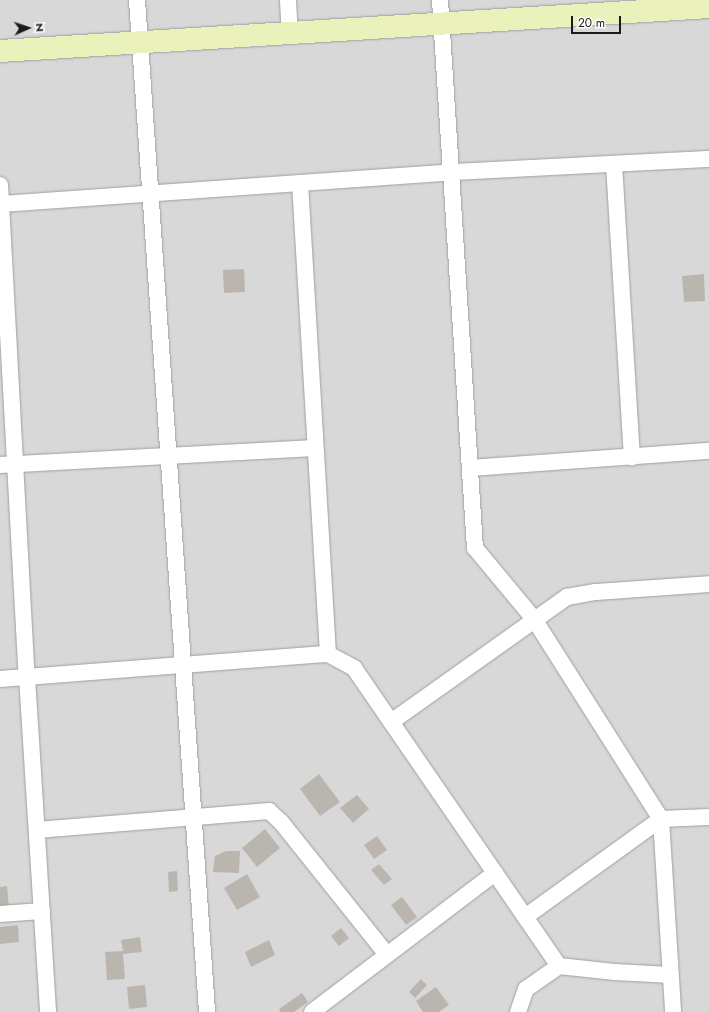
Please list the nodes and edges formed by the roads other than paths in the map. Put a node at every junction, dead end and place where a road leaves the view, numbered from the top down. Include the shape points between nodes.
1 (137, 0) edge
2 (288, 0) edge
3 (440, 0) edge
4 (709, 7) edge
5 (442, 24) junction
6 (290, 33) junction
7 (139, 42) junction
8 (0, 50) edge
9 (709, 159) edge
10 (614, 164) junction
11 (452, 172) junction
12 (300, 183) junction
13 (0, 185) edge
14 (150, 193) junction
15 (1, 203) edge
16 (315, 448) junction
17 (709, 451) edge
18 (169, 456) junction
19 (632, 457) junction
20 (8, 464) edge
21 (470, 468) junction
22 (709, 584) edge
23 (534, 619) junction
24 (328, 654) junction
25 (184, 665) junction
26 (27, 677) junction
27 (0, 679) edge
28 (391, 722) junction
29 (709, 817) edge
30 (194, 818) junction
31 (660, 819) junction
32 (37, 830) junction
33 (495, 873) junction
34 (42, 912) junction
35 (0, 914) edge
36 (525, 917) junction
37 (387, 955) junction
38 (559, 966) junction
39 (671, 975) junction
40 (48, 1012) edge
41 (207, 1012) edge
42 (312, 1012) edge
43 (518, 1012) edge
44 (673, 1012) edge

1 - 7 street
2 - 6 street
3 - 5 street
4 - 5 main road
5 - 6 main road
5 - 11 street
6 - 7 main road
7 - 8 main road
7 - 14 street
9 - 10 street
10 - 11 street
10 - 19 street
11 - 12 street
11 - 21 street
12 - 14 street
12 - 16 street
13 - 15 street
14 - 15 street
14 - 18 street
15 - 20 street
16 - 18 street
16 - 24 street
17 - 19 street
18 - 20 street
18 - 25 street
19 - 21 street
20 - 26 street
21 - 23 street via 475,548
22 - 23 street via 596,592 567,597
23 - 28 street
23 - 31 street
24 - 25 street
24 - 28 street via 354,668
25 - 26 street
25 - 30 street
26 - 27 street
26 - 32 street
28 - 33 street
29 - 31 street
30 - 32 street
30 - 37 street via 268,812 281,822
30 - 41 street
31 - 36 street
31 - 39 street
32 - 34 street
33 - 36 street
33 - 37 street
34 - 35 street
34 - 40 street
36 - 38 street
37 - 42 street
38 - 39 street
38 - 43 street via 526,989
39 - 44 street

